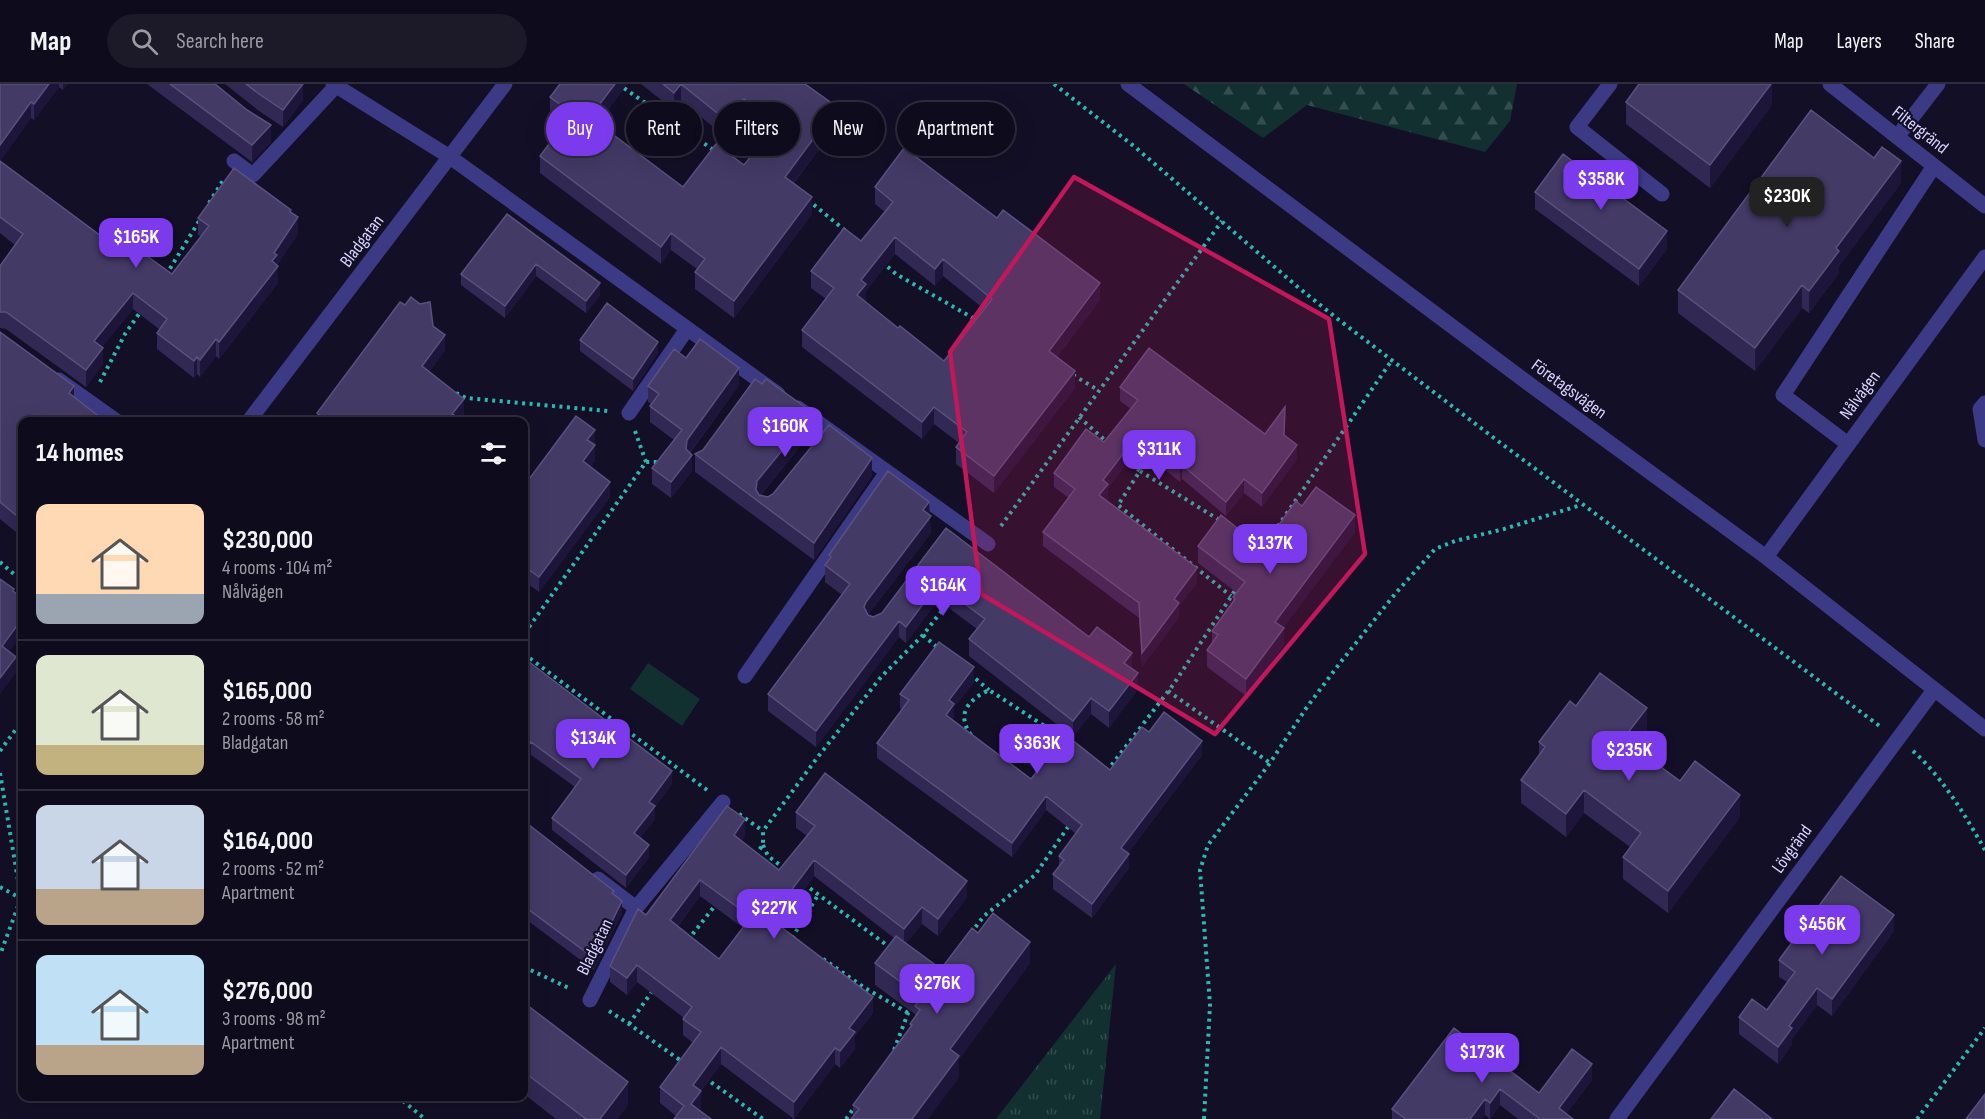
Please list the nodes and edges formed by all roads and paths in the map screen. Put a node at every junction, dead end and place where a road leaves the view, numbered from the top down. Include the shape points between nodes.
1 (505, 84) edge
2 (618, 84) edge
3 (1054, 84) edge
4 (1128, 84) edge
5 (1610, 84) edge
6 (1830, 84) edge
7 (1938, 84) edge
8 (334, 85) edge
9 (269, 130) edge
10 (1897, 137) junction
11 (286, 140) junction
12 (723, 157) edge
13 (450, 158) junction
14 (234, 161) joint
15 (1934, 166) junction
16 (1662, 194) dead end
17 (807, 200) edge
18 (209, 203) edge
19 (1985, 206) edge
20 (203, 214) edge
21 (1222, 221) junction
22 (851, 236) edge
23 (1985, 257) edge
24 (878, 258) edge
25 (161, 282) edge
26 (143, 308) edge
27 (985, 325) edge
28 (687, 329) junction
29 (1392, 360) junction
30 (43, 368) edge
31 (1064, 369) edge
32 (1098, 390) junction
33 (455, 393) edge
34 (89, 401) junction
35 (1985, 403) edge
36 (629, 413) junction
37 (111, 417) edge
38 (252, 417) edge
39 (1078, 417) junction
40 (1985, 440) edge
41 (1848, 444) junction
42 (1114, 448) edge
43 (1122, 455) edge
44 (646, 462) junction
45 (666, 462) edge
46 (1140, 471) junction
47 (887, 472) junction
48 (1582, 505) junction
49 (1225, 524) edge
50 (1244, 535) edge
51 (988, 544) joint
52 (1263, 547) junction
53 (1257, 557) edge
54 (1766, 557) junction
55 (0, 562) edge
56 (18, 578) edge
57 (1237, 586) edge
58 (1231, 596) junction
59 (952, 597) edge
60 (528, 629) edge
61 (923, 635) junction
62 (947, 655) edge
63 (528, 657) edge
64 (963, 668) edge
65 (746, 676) dead end
66 (988, 690) junction
67 (1934, 690) junction
68 (1168, 691) junction
69 (18, 726) edge
70 (1985, 729) edge
71 (974, 739) edge
72 (1897, 739) junction
73 (1072, 744) edge
74 (0, 751) edge
75 (1100, 762) edge
76 (1270, 763) junction
77 (1109, 768) junction
78 (0, 773) edge
79 (1103, 777) edge
80 (723, 802) junction
81 (1072, 822) edge
82 (763, 831) junction
83 (763, 845) junction
84 (1985, 850) edge
85 (748, 863) edge
86 (785, 869) edge
87 (589, 872) edge
88 (18, 876) edge
89 (801, 882) edge
90 (0, 887) edge
91 (818, 895) junction
92 (18, 897) edge
93 (719, 899) edge
94 (636, 908) junction
95 (18, 909) edge
96 (970, 934) edge
97 (800, 944) edge
98 (684, 946) edge
99 (899, 953) edge
100 (0, 955) edge
101 (819, 956) edge
102 (528, 969) edge
103 (657, 985) edge
104 (590, 1000) junction
105 (915, 1004) edge
106 (908, 1013) junction
107 (629, 1024) junction
108 (1985, 1028) edge
109 (892, 1057) edge
110 (687, 1065) edge
111 (696, 1071) edge
112 (403, 1101) edge
113 (859, 1101) edge
114 (425, 1119) edge
115 (763, 1119) edge
116 (846, 1119) edge
117 (1204, 1119) edge
118 (1617, 1119) edge
119 (1917, 1119) edge

1 - 13 street, Bladgatan
2 - 12 path
3 - 21 path
4 - 54 street, Företagsvägen
5 - 16 street via 1577,127
6 - 10 street, Filtergränd
7 - 10 street
8 - 11 street
8 - 13 street
9 - 11 street
10 - 15 street, Filtergränd
11 - 14 street via 254,175
13 - 28 street
13 - 38 street, Bladgatan
14 - 18 path
15 - 19 street, Filtergränd
15 - 41 street via 1782,394
17 - 22 path
20 - 25 path
21 - 29 path via 1299,288
21 - 32 path
23 - 41 street, Nålvägen
24 - 27 path via 896,274
26 - 34 path
28 - 36 street
28 - 47 street via 752,382
29 - 48 path
29 - 52 path
30 - 34 street
31 - 32 path
32 - 39 path
33 - 36 path via 466,398
34 - 37 street
35 - 40 street via 1980,409
36 - 44 path
39 - 42 path
39 - 51 path
41 - 54 street, Nålvägen
43 - 46 path
44 - 45 path
44 - 60 path
46 - 49 path
46 - 58 path via 1118,506
47 - 51 street via 949,524
47 - 65 street
48 - 72 path
48 - 76 path via 1435,549 1340,663
50 - 52 path
52 - 53 path
54 - 67 street, Företagsvägen
55 - 56 path
57 - 58 path
58 - 68 path
59 - 61 path
61 - 62 path
61 - 82 path via 881,677
63 - 80 path
64 - 66 path
66 - 71 path via 968,705 964,714 964,725
66 - 73 path
67 - 70 street, Företagsvägen
67 - 72 street, Lövgränd
68 - 76 path
68 - 77 path
69 - 74 path
72 - 84 path via 1935,774
72 - 118 street, Lövgränd
75 - 77 path
76 - 117 path via 1208,845 1200,870 1210,1005
77 - 79 path
78 - 88 path
80 - 82 path
80 - 94 street
81 - 96 path via 1035,875 984,916
82 - 83 path
83 - 85 path
83 - 86 path via 768,856
87 - 94 street, Bladgatan
89 - 91 path
90 - 92 path
91 - 97 path via 791,937
91 - 99 path
93 - 98 path
94 - 104 street, Bladgatan
95 - 100 path
101 - 106 path
102 - 104 path
103 - 107 path
104 - 107 path
105 - 106 path
106 - 109 path
107 - 110 path
108 - 119 path
111 - 115 path
112 - 114 path
113 - 116 path

